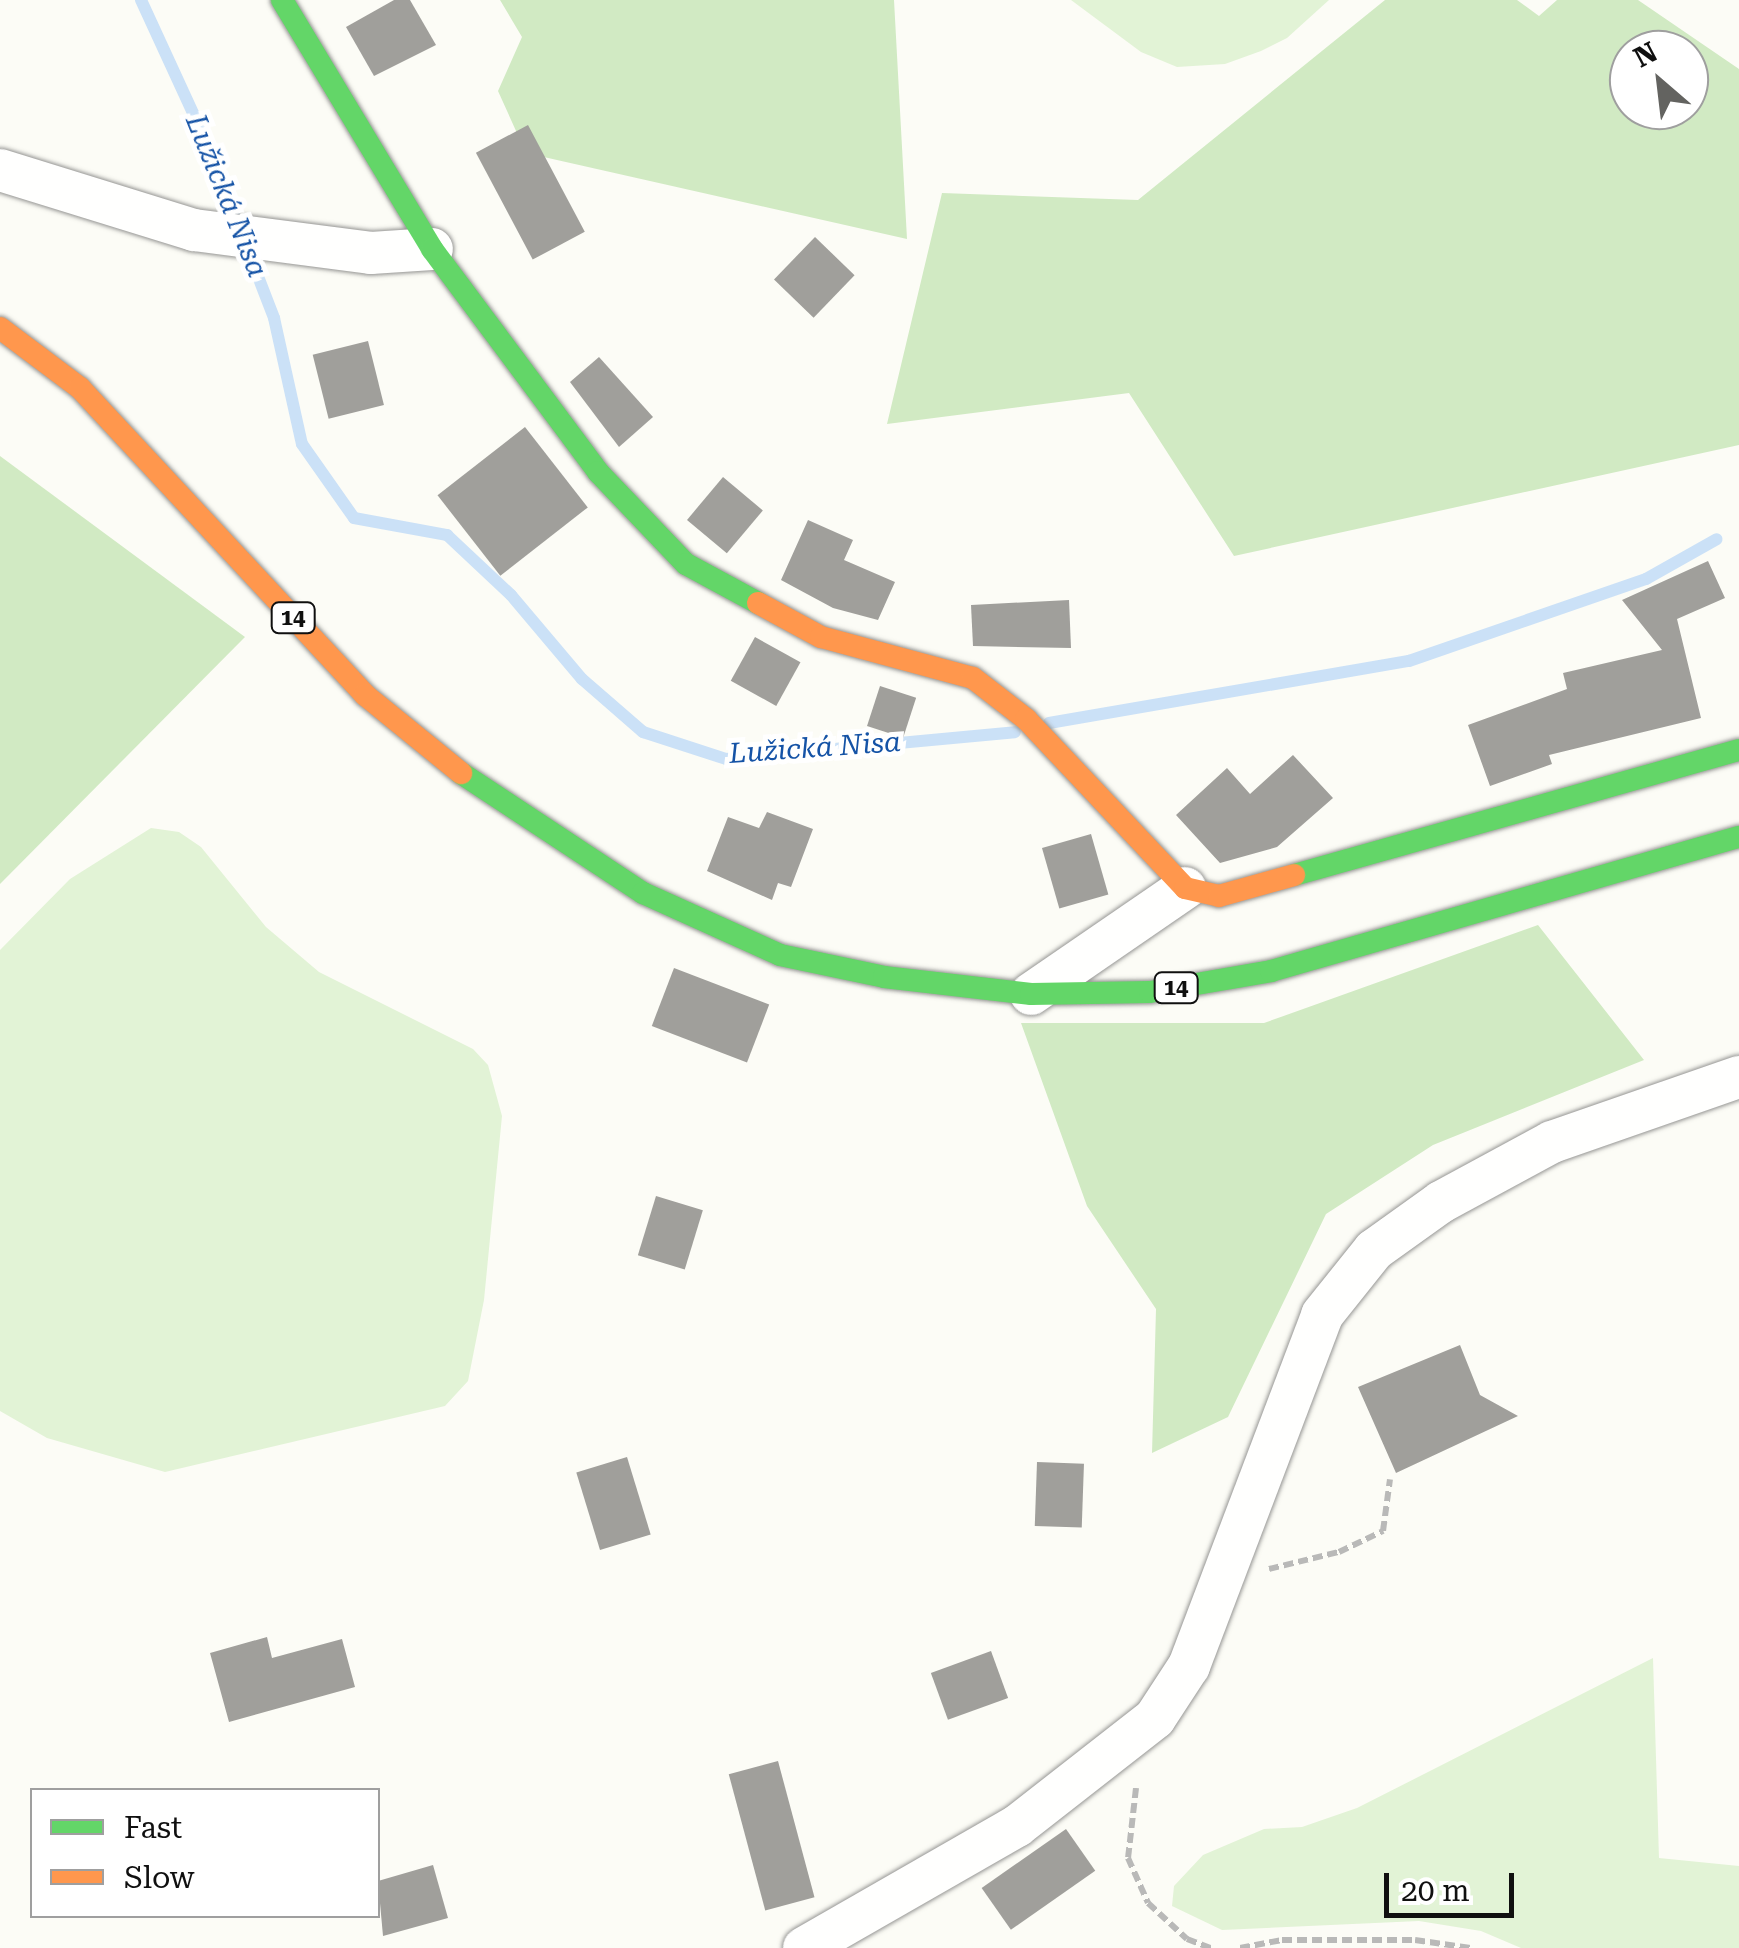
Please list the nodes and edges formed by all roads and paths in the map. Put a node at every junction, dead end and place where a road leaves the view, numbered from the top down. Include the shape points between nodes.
1 (282, 0) edge
2 (0, 170) edge
3 (432, 248) junction
4 (0, 328) edge
5 (1739, 750) edge
6 (1739, 837) edge
7 (1185, 888) junction
8 (1031, 994) junction
9 (1739, 1077) edge
10 (1390, 1479) dead end
11 (1230, 1543) junction
12 (1155, 1718) junction
13 (804, 1948) edge
14 (1211, 1948) edge
15 (1240, 1948) edge
16 (1470, 1948) edge

1 - 3 main road
2 - 3 street via 194,230 371,253
3 - 7 main road via 598,472 686,564 821,637 972,678 1026,719
4 - 8 main road, 14 via 80,388 365,695 546,835 643,893 780,955 884,977
5 - 7 main road via 1219,896
6 - 8 main road, 14 via 1271,971 1150,992
7 - 8 street
9 - 11 street via 1552,1142 1441,1202 1374,1250 1322,1315
10 - 11 path via 1383,1531 1339,1552 1272,1570
11 - 12 street via 1189,1666
12 - 13 street via 1017,1826
12 - 14 path via 1132,1803 1128,1858 1148,1904 1187,1938
15 - 16 path via 1282,1940 1415,1940

